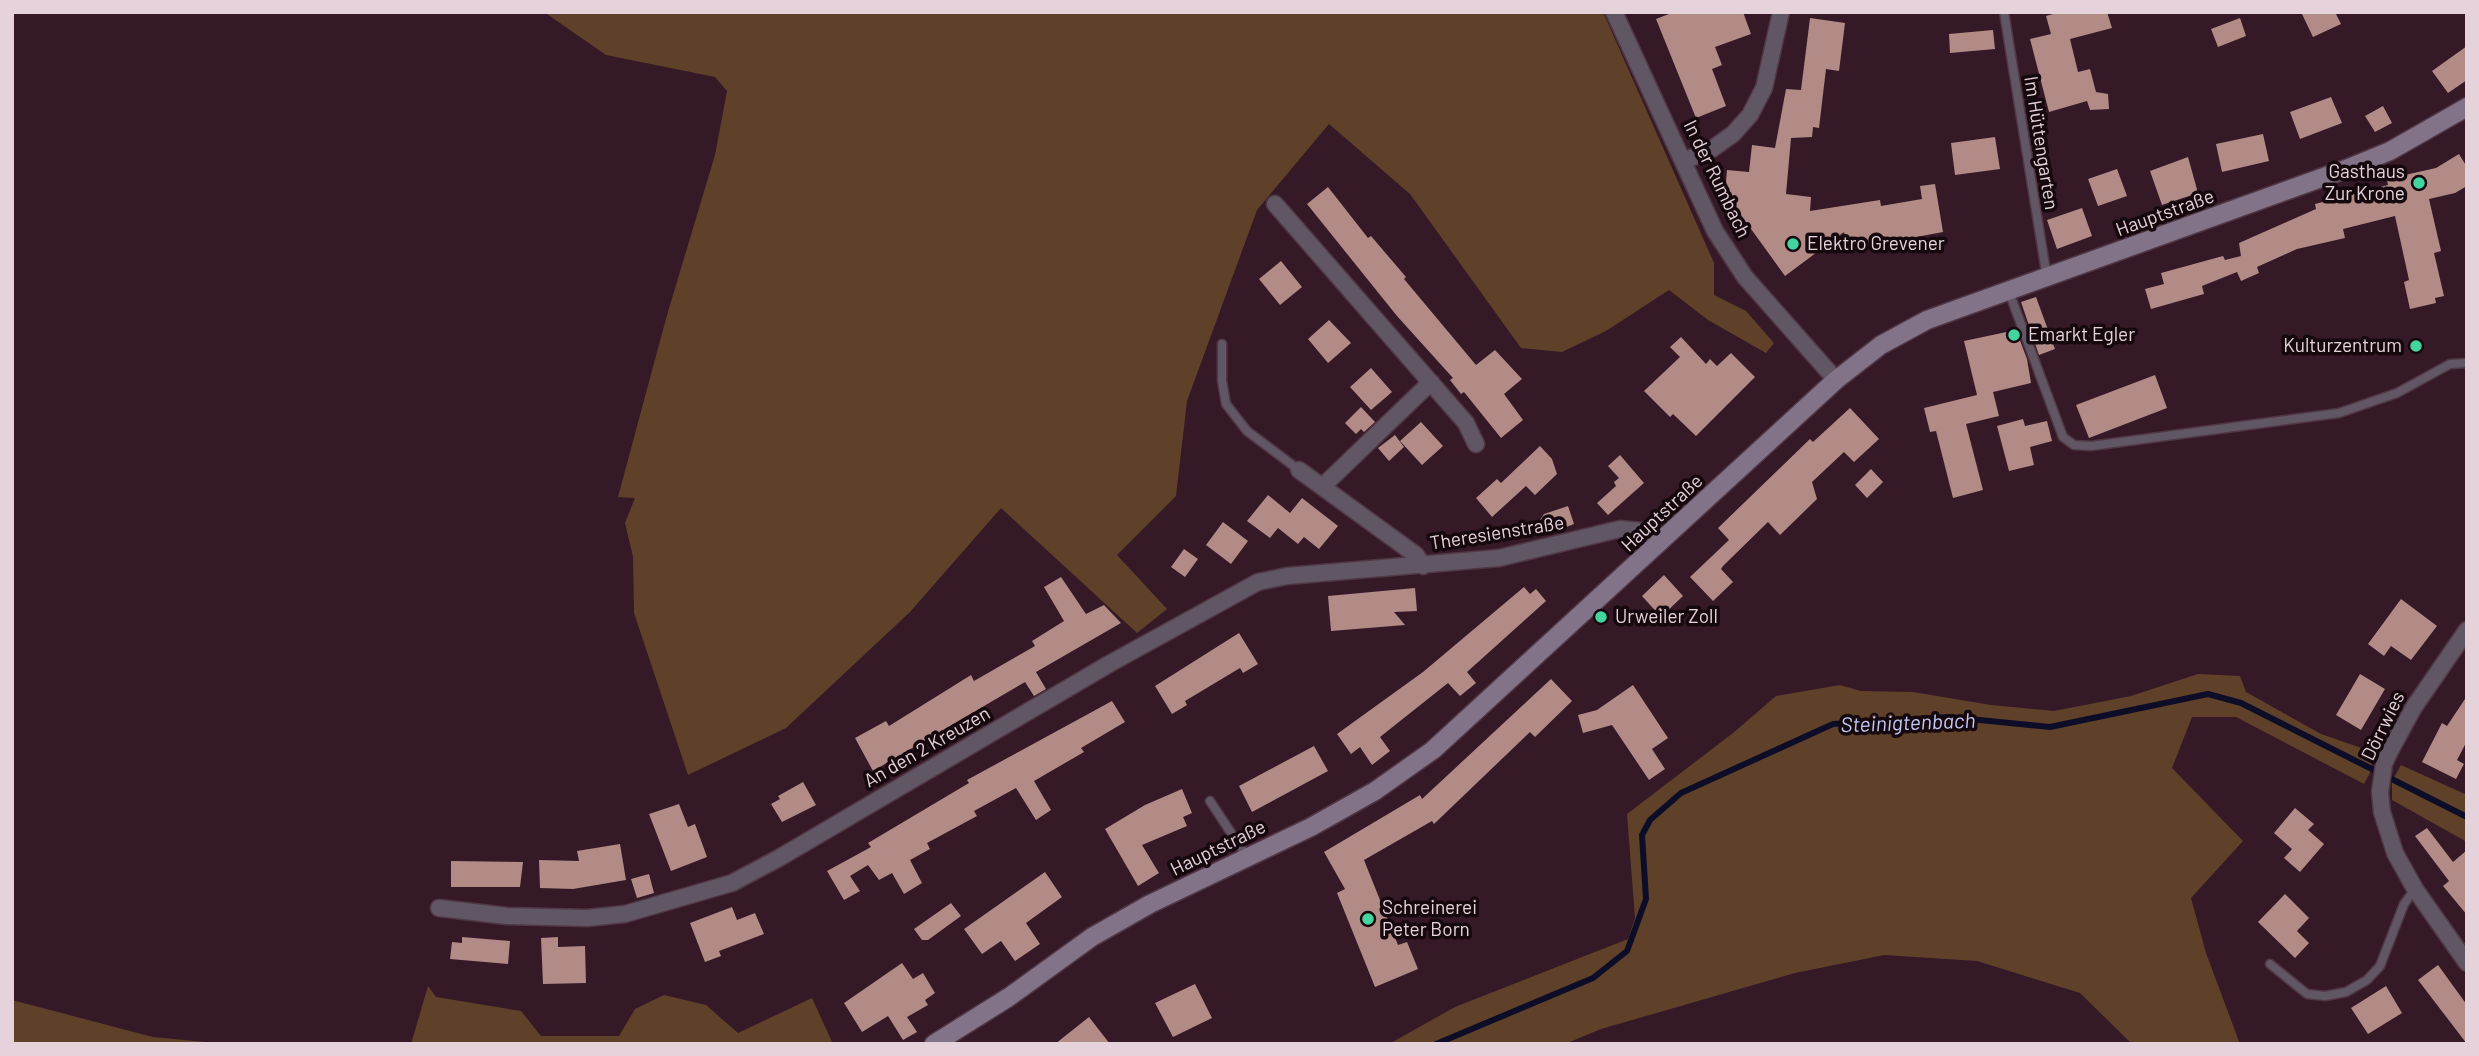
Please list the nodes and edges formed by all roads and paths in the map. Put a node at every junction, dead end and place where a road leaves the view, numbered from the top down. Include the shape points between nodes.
1 (1614, 12) edge
2 (1781, 12) edge
3 (2004, 12) edge
4 (2467, 107) edge
5 (1684, 161) junction
6 (1275, 204) dead end
7 (2047, 278) junction
8 (2009, 292) junction
9 (1222, 344) dead end
10 (2467, 363) edge
11 (1836, 380) junction
12 (1431, 382) junction
13 (1476, 444) dead end
14 (1299, 470) joint
15 (1323, 486) junction
16 (1660, 543) junction
17 (1423, 566) junction
18 (2467, 630) edge
19 (1210, 801) dead end
20 (1247, 857) junction
21 (2415, 889) junction
22 (439, 908) dead end
23 (2467, 963) edge
24 (2270, 964) dead end
25 (934, 1044) edge

1 - 5 street, In der Rumbach
2 - 5 street via 1763,88 1750,115 1712,149
3 - 7 lane, Im Hüttengarten
4 - 7 main road, Hauptstraße via 2357,165
5 - 11 street, In der Rumbach via 1715,231 1745,277
6 - 12 street
7 - 8 main road, Hauptstraße
8 - 10 lane via 2063,437 2074,445 2339,413 2398,393 2450,364
8 - 11 main road, Hauptstraße via 1927,320 1881,345
9 - 14 lane via 1226,404 1247,431
11 - 16 main road, Hauptstraße
12 - 13 street via 1466,423
12 - 15 street
14 - 15 street, Theresienstraße
15 - 17 street, Theresienstraße via 1416,555
16 - 17 street, Theresienstraße via 1641,531 1620,529 1499,558
16 - 20 main road, Hauptstraße via 1433,750 1375,792
17 - 22 street, An den 2 Kreuzen via 1258,582 732,883 625,914 587,919
18 - 21 street, Dörrwies via 2414,707 2384,764 2382,812 2395,853
19 - 20 lane
20 - 25 main road, Hauptstraße via 1092,937
21 - 23 street, Dörrwies
21 - 24 lane via 2404,904 2380,966 2346,992 2307,994

